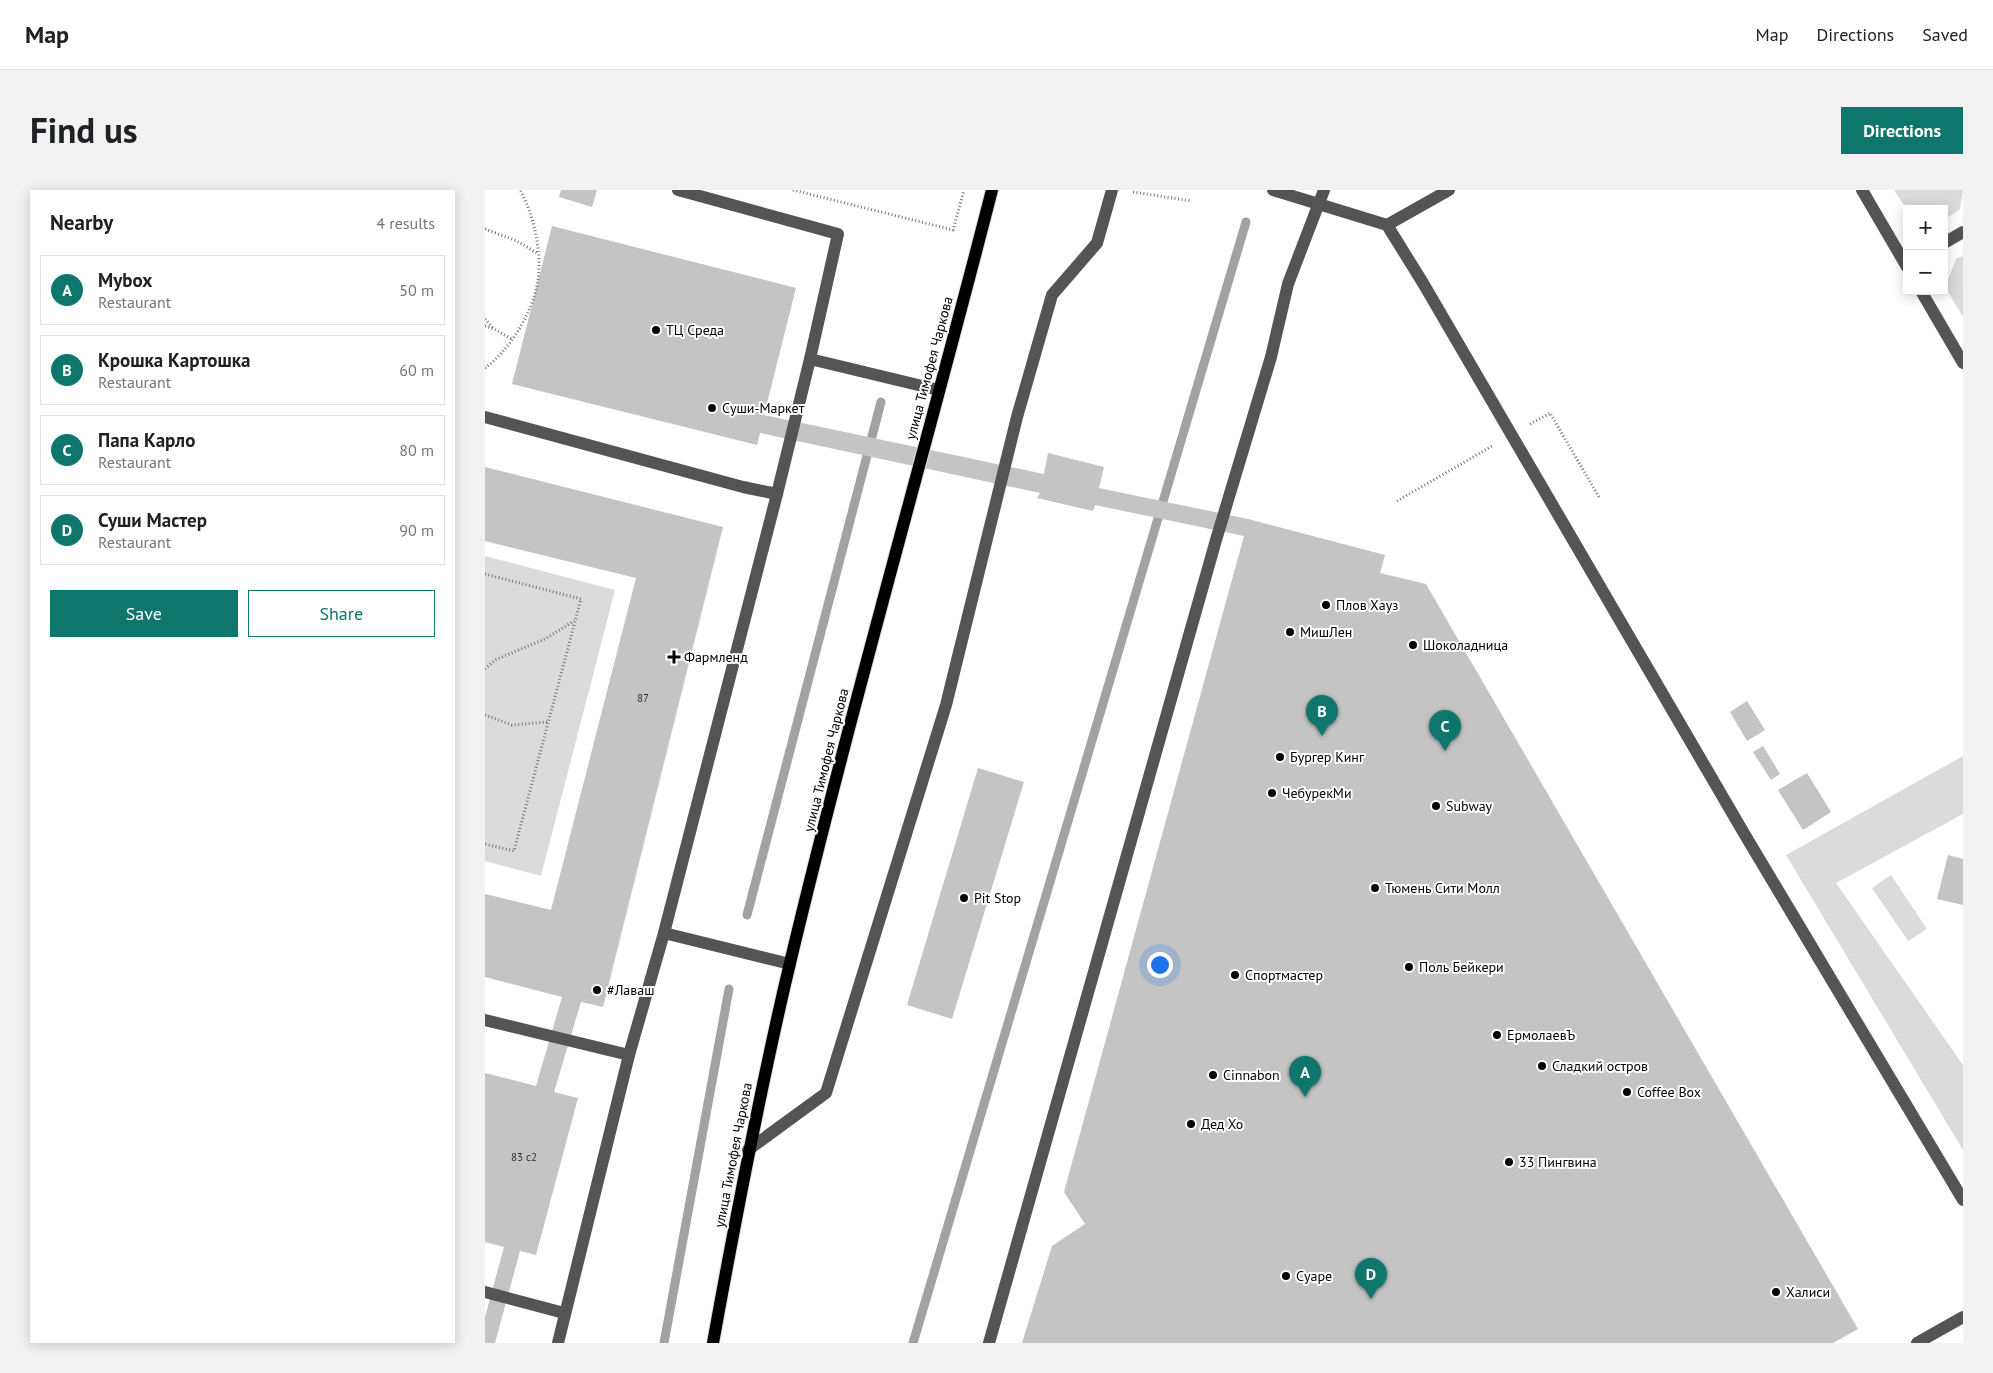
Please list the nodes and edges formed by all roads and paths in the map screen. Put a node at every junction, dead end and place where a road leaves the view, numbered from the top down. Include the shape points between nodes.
1 (520, 190) edge
2 (678, 190) edge
3 (793, 190) edge
4 (964, 190) edge
5 (992, 190) edge
6 (1112, 190) edge
7 (1273, 190) edge
8 (1324, 190) edge
9 (1449, 190) edge
10 (1862, 190) edge
11 (1126, 191) dead end
12 (1192, 201) dead end
13 (1318, 205) junction
14 (1387, 226) junction
15 (485, 229) edge
16 (1963, 232) edge
17 (1948, 241) edge
18 (538, 253) junction
19 (1903, 260) edge
20 (1923, 295) edge
21 (485, 319) edge
22 (485, 326) edge
23 (494, 329) junction
24 (512, 339) junction
25 (810, 359) junction
26 (1963, 363) edge
27 (485, 368) edge
28 (939, 390) junction
29 (485, 417) edge
30 (777, 494) junction
31 (485, 574) edge
32 (575, 620) junction
33 (485, 669) edge
34 (485, 715) edge
35 (548, 722) junction
36 (485, 844) edge
37 (664, 933) junction
38 (790, 964) junction
39 (485, 1020) edge
40 (629, 1056) junction
41 (748, 1150) junction
42 (1963, 1200) edge
43 (485, 1292) edge
44 (564, 1313) junction
45 (1963, 1317) edge
46 (558, 1343) edge
47 (713, 1343) edge
48 (989, 1343) edge
49 (1917, 1343) edge

1 - 18 path via 537,234
2 - 25 lane via 838,234
3 - 4 path via 953,230
5 - 28 main road, улица Тимофея Чаркова
6 - 41 lane via 1097,244 1052,295 1017,417 946,705 826,1094
7 - 13 lane
8 - 13 lane
9 - 14 lane
10 - 19 lane
11 - 12 path
13 - 14 lane
13 - 48 lane via 1288,284 1271,357 1216,540
14 - 42 lane
15 - 18 path
16 - 17 lane
18 - 24 path via 538,280 524,324
20 - 26 lane
21 - 23 path
22 - 23 path
23 - 24 path
24 - 27 path via 496,360
25 - 28 lane
25 - 30 lane
28 - 38 main road, улица Тимофея Чаркова
29 - 30 lane
30 - 37 lane
31 - 32 path via 581,599
32 - 33 path via 545,639 495,660
32 - 35 path
34 - 35 path via 512,725
35 - 36 path via 514,851
37 - 38 lane
37 - 40 lane
38 - 41 main road, улица Тимофея Чаркова
39 - 40 lane
40 - 44 lane
41 - 47 main road, улица Тимофея Чаркова
43 - 44 lane
44 - 46 lane
45 - 49 lane

